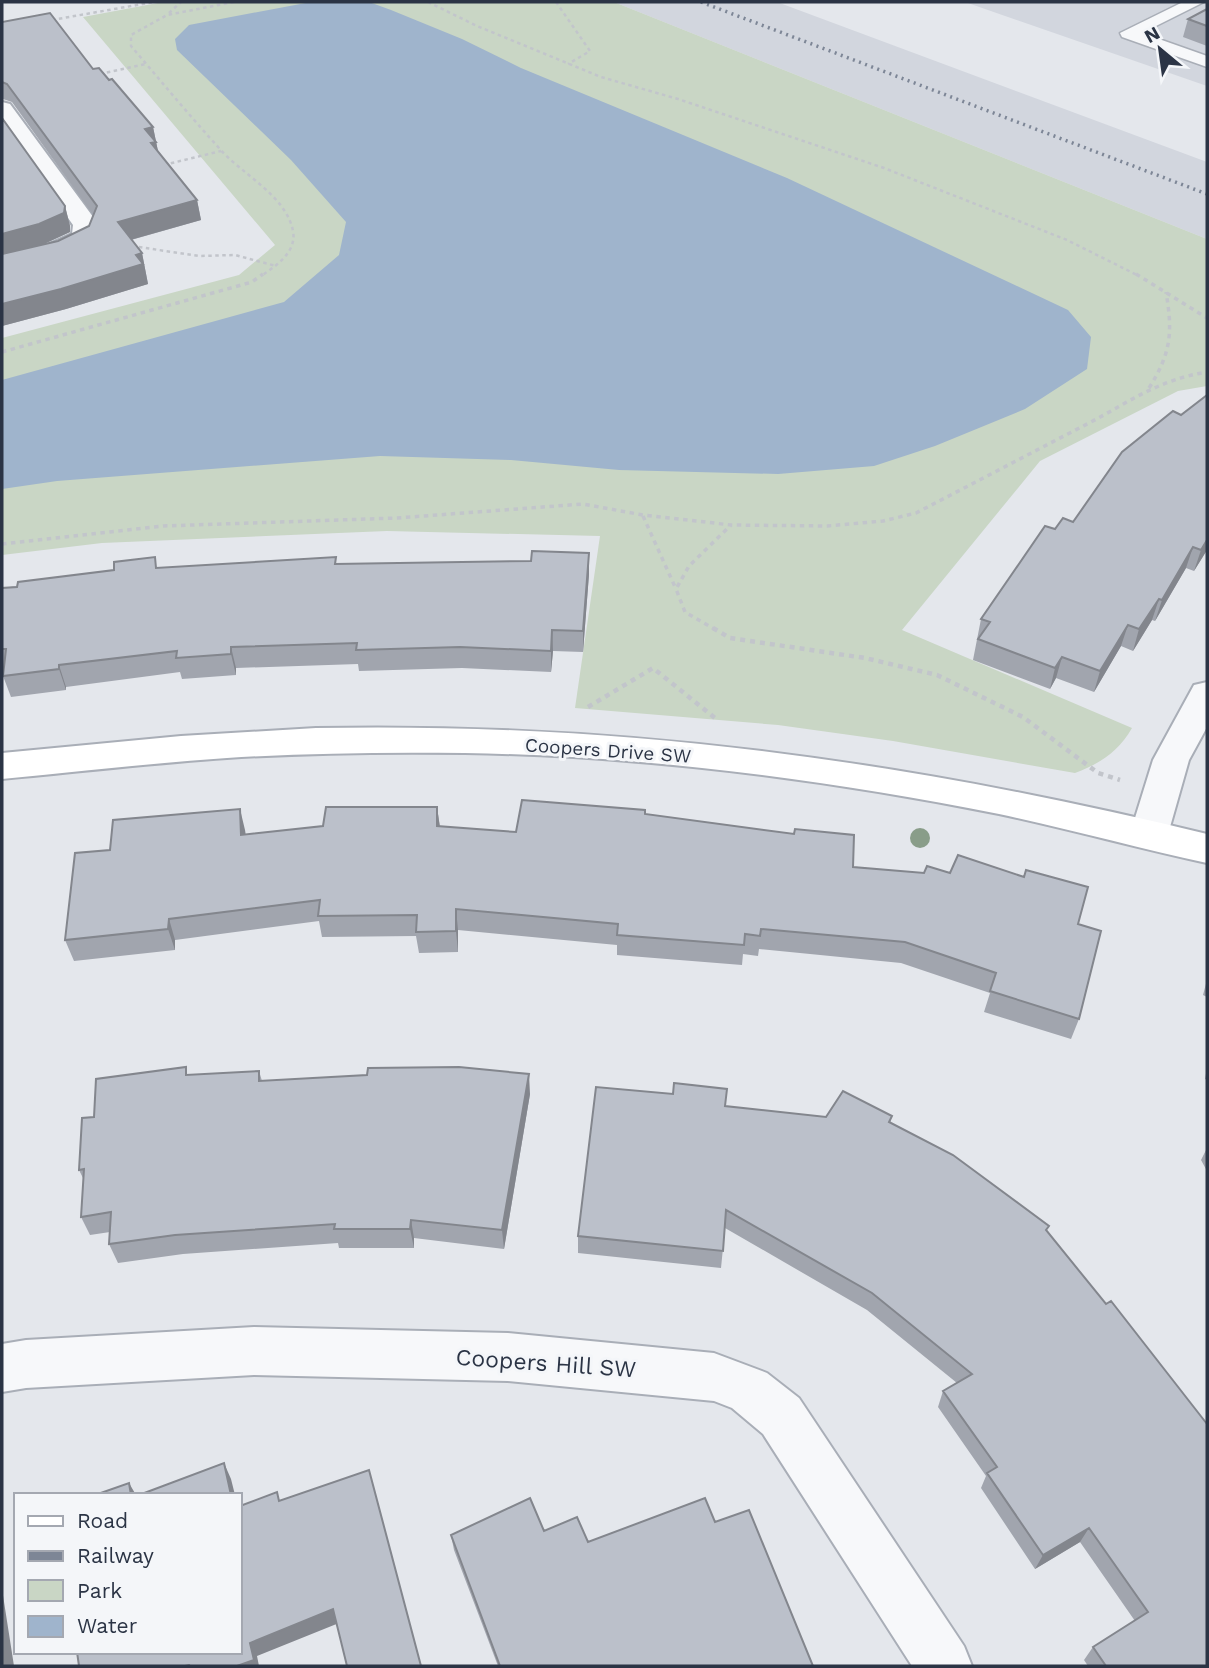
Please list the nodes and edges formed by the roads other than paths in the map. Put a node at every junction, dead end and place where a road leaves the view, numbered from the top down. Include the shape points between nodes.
1 (1196, 2) edge
2 (1207, 62) edge
3 (2, 109) edge
4 (13, 141) edge
5 (2, 265) edge
6 (1207, 694) edge
7 (2, 766) edge
8 (1149, 834) junction
9 (1207, 849) edge
10 (2, 1367) edge
11 (944, 1666) edge

1 - 2 lane via 1128,33
3 - 4 street
4 - 5 street via 86,225 84,238 54,252
6 - 8 street via 1171,760
7 - 8 street, Coopers Drive SW via 135,751 361,740 528,743 833,770
8 - 9 street, Coopers Drive SW
10 - 11 street, Coopers Hill SW via 268,1352 508,1357 714,1377 749,1390 781,1416

